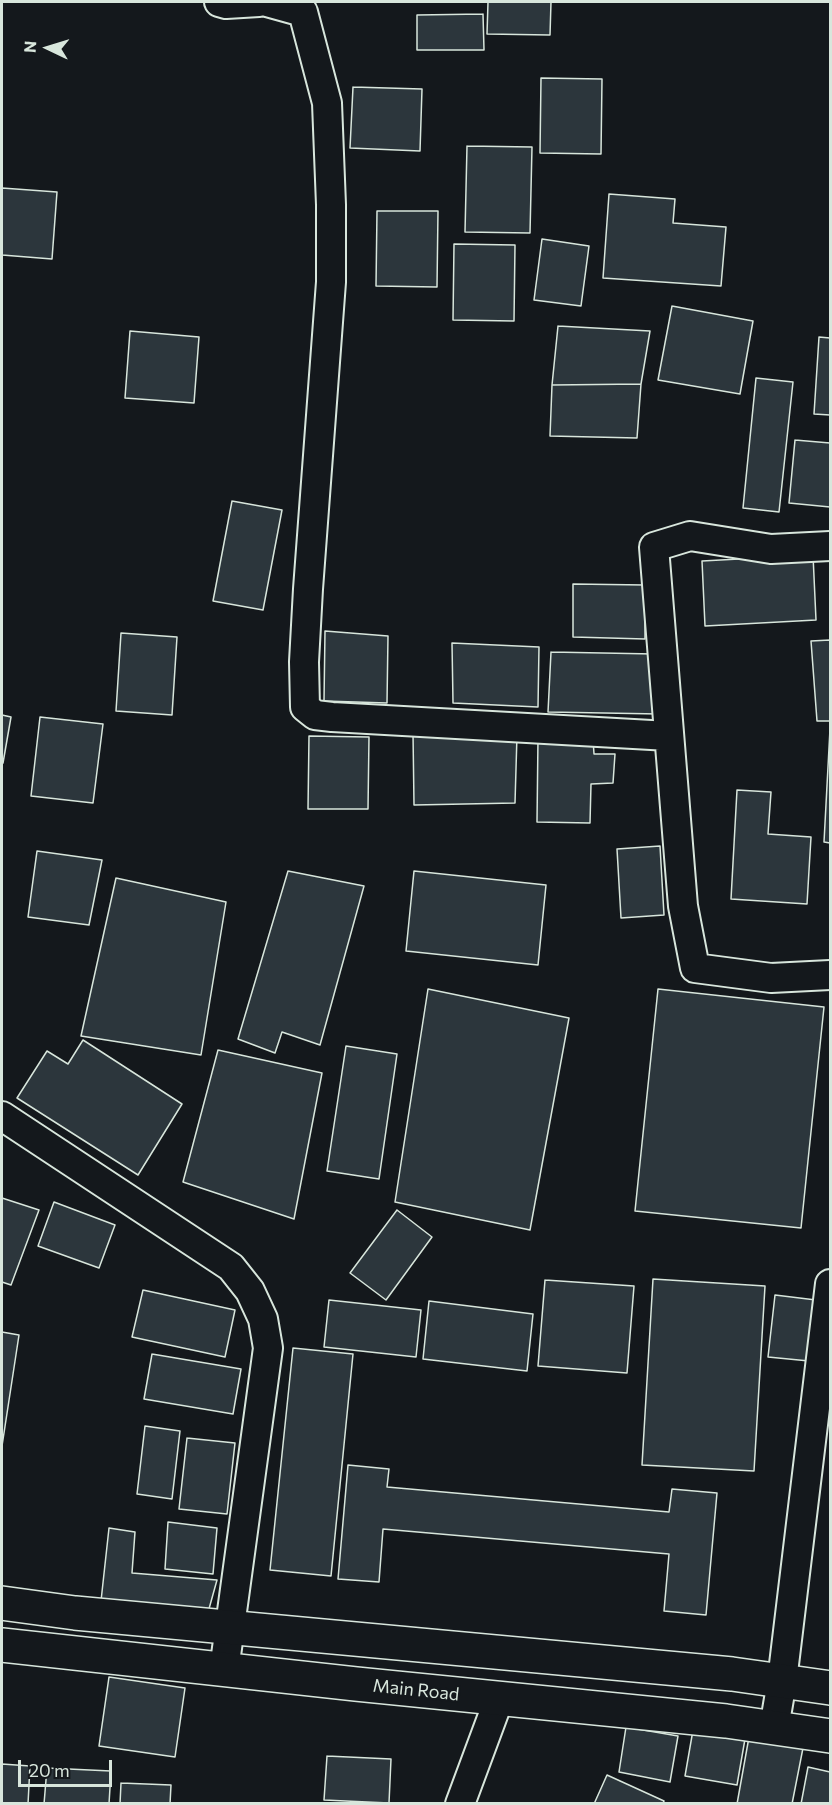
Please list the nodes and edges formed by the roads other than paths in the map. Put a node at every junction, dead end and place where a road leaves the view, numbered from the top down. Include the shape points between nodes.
1 (219, 2) edge
2 (259, 2) edge
3 (267, 2) edge
4 (831, 546) edge
5 (669, 736) junction
6 (831, 975) edge
7 (2, 1116) edge
8 (831, 1284) edge
9 (2, 1603) edge
10 (230, 1628) junction
11 (2, 1645) edge
12 (224, 1670) junction
13 (782, 1681) junction
14 (831, 1688) edge
15 (500, 1699) junction
16 (774, 1728) junction
17 (831, 1736) edge
18 (460, 1803) edge

1 - 2 street
3 - 5 street via 303,12 327,103 331,282 308,589 305,707 315,715 332,717
4 - 5 street via 771,549 690,536 654,547
5 - 6 street via 683,906 695,968 771,978
7 - 10 street via 231,1267 250,1291 263,1319 268,1348
8 - 13 street
9 - 10 main road
10 - 12 street
10 - 13 main road
11 - 12 main road, Main Road
12 - 15 main road, Main Road
13 - 14 main road
13 - 16 street
15 - 16 main road, Main Road
15 - 18 street
16 - 17 main road, Main Road

